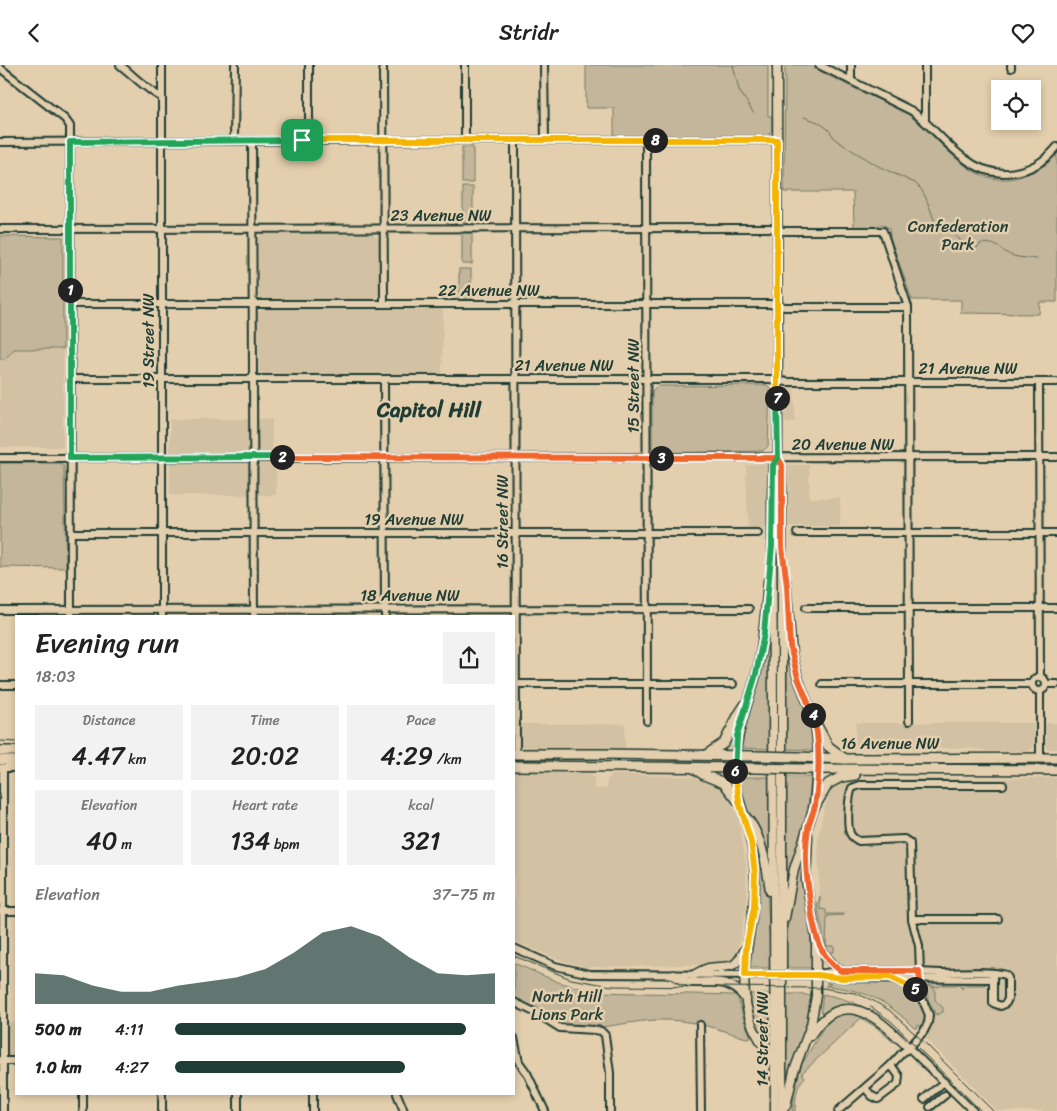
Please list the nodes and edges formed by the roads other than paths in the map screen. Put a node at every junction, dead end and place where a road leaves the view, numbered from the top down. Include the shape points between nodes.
1 (120, 65) edge
2 (162, 65) edge
3 (234, 65) edge
4 (309, 65) edge
5 (382, 65) edge
6 (465, 65) edge
7 (544, 65) edge
8 (776, 65) edge
9 (819, 65) edge
10 (851, 65) edge
11 (925, 65) edge
12 (0, 68) edge
13 (851, 81) junction
14 (162, 84) junction
15 (145, 85) junction
16 (162, 97) junction
17 (926, 121) junction
18 (465, 140) junction
19 (515, 140) junction
20 (545, 140) junction
21 (646, 140) junction
22 (777, 140) junction
23 (161, 141) junction
24 (234, 141) junction
25 (252, 141) junction
26 (309, 141) junction
27 (383, 141) junction
28 (0, 142) edge
29 (70, 142) junction
30 (1057, 147) edge
31 (384, 228) junction
32 (515, 228) junction
33 (646, 228) junction
34 (0, 229) edge
35 (70, 229) junction
36 (161, 229) junction
37 (253, 229) junction
38 (777, 230) junction
39 (646, 303) junction
40 (71, 304) junction
41 (162, 304) junction
42 (253, 304) junction
43 (384, 304) junction
44 (515, 304) junction
45 (777, 305) junction
46 (908, 307) junction
47 (70, 379) junction
48 (162, 379) junction
49 (254, 379) junction
50 (384, 379) junction
51 (515, 379) junction
52 (647, 379) junction
53 (777, 380) junction
54 (908, 382) junction
55 (1039, 382) junction
56 (1057, 382) edge
57 (162, 457) junction
58 (254, 457) junction
59 (384, 457) junction
60 (1039, 457) junction
61 (1057, 457) edge
62 (0, 458) edge
63 (70, 458) junction
64 (515, 458) junction
65 (646, 458) junction
66 (778, 458) junction
67 (908, 458) junction
68 (71, 533) junction
69 (162, 533) junction
70 (254, 533) junction
71 (385, 533) junction
72 (516, 533) junction
73 (647, 533) junction
74 (758, 533) dead end
75 (797, 533) dead end
76 (908, 533) junction
77 (1040, 533) junction
78 (1057, 533) edge
79 (772, 546) junction
80 (782, 547) junction
81 (516, 608) junction
82 (806, 608) dead end
83 (909, 608) junction
84 (1040, 608) junction
85 (1057, 608) edge
86 (647, 609) junction
87 (749, 609) dead end
88 (0, 610) edge
89 (71, 613) edge
90 (162, 613) edge
91 (254, 613) edge
92 (385, 613) edge
93 (1040, 677) junction
94 (515, 684) edge
95 (647, 684) junction
96 (732, 684) dead end
97 (822, 684) dead end
98 (909, 684) junction
99 (1032, 684) junction
100 (1047, 684) junction
101 (1057, 684) edge
102 (0, 685) edge
103 (15, 685) edge
104 (1040, 691) junction
105 (745, 705) junction
106 (647, 721) dead end
107 (909, 721) dead end
108 (815, 722) junction
109 (0, 751) edge
110 (15, 751) edge
111 (515, 754) edge
112 (706, 755) junction
113 (736, 755) junction
114 (818, 757) junction
115 (1040, 758) junction
116 (1057, 758) edge
117 (845, 759) junction
118 (15, 761) edge
119 (1, 765) edge
120 (15, 767) edge
121 (515, 767) edge
122 (694, 769) junction
123 (735, 769) junction
124 (817, 770) junction
125 (1057, 770) edge
126 (864, 771) junction
127 (1003, 785) dead end
128 (739, 802) junction
129 (814, 808) junction
130 (744, 816) junction
131 (808, 828) junction
132 (774, 899) junction
133 (1, 911) edge
134 (15, 911) edge
135 (912, 919) junction
136 (998, 919) dead end
137 (782, 927) junction
138 (816, 937) junction
139 (515, 948) edge
140 (746, 948) junction
141 (841, 971) junction
142 (674, 975) junction
143 (694, 975) junction
144 (745, 975) junction
145 (817, 975) junction
146 (919, 975) junction
147 (992, 976) junction
148 (890, 977) junction
149 (921, 996) junction
150 (746, 999) junction
151 (515, 1002) edge
152 (700, 1025) dead end
153 (807, 1040) junction
154 (909, 1048) junction
155 (2, 1061) edge
156 (15, 1061) edge
157 (516, 1062) edge
158 (891, 1065) junction
159 (776, 1066) junction
160 (944, 1082) junction
161 (865, 1088) junction
162 (83, 1095) edge
163 (162, 1095) edge
164 (238, 1095) edge
165 (313, 1095) edge
166 (397, 1095) edge
167 (945, 1095) dead end
168 (924, 1099) dead end
169 (930, 1107) dead end
170 (971, 1110) edge
171 (3, 1111) edge
172 (83, 1111) edge
173 (162, 1111) edge
174 (238, 1111) edge
175 (313, 1111) edge
176 (404, 1111) edge
177 (545, 1111) edge
178 (610, 1111) edge
179 (701, 1111) edge
180 (776, 1111) edge
181 (784, 1111) edge
182 (838, 1111) edge

1 - 15 street
2 - 14 street, 19 Street NW
3 - 24 street
4 - 26 street
5 - 27 street
6 - 18 street
7 - 20 street
8 - 22 main road, 14 Street NW
9 - 13 street
10 - 13 street
11 - 17 street
12 - 29 street via 65,119 70,126
13 - 17 street
14 - 15 street
14 - 16 street, 19 Street NW
15 - 16 street
16 - 23 street, 19 Street NW
17 - 30 street via 964,159 984,171 1002,174 1022,172 1039,164
18 - 19 street
18 - 27 street
19 - 20 street
19 - 32 street, 16 Street NW
20 - 21 street
21 - 22 street
21 - 33 street, 15 Street NW
22 - 38 main road, 14 Street NW
23 - 24 street
23 - 29 street
23 - 36 street, 19 Street NW
24 - 25 street
25 - 26 street
25 - 37 street
26 - 27 street
27 - 31 street
28 - 29 street
29 - 35 street
31 - 32 street, 23 Avenue NW
31 - 37 street, 23 Avenue NW
31 - 43 street
32 - 33 street, 23 Avenue NW
32 - 44 street, 16 Street NW
33 - 38 street, 23 Avenue NW
33 - 39 street, 15 Street NW
34 - 35 street, 23 Avenue NW
35 - 36 street, 23 Avenue NW
35 - 40 street
36 - 37 street, 23 Avenue NW
36 - 41 street, 19 Street NW
37 - 42 street
38 - 45 main road, 14 Street NW
38 - 46 street, 23 Avenue NW via 883,231
39 - 44 street, 22 Avenue NW
39 - 45 street, 22 Avenue NW
39 - 52 street, 15 Street NW
40 - 41 street, 22 Avenue NW
40 - 47 street
41 - 42 street, 22 Avenue NW
41 - 48 street, 19 Street NW
42 - 43 street, 22 Avenue NW
42 - 49 street
43 - 44 street, 22 Avenue NW
44 - 51 street, 16 Street NW
45 - 46 street, 22 Avenue NW
45 - 53 main road, 14 Street NW
46 - 54 street
47 - 48 street, 21 Avenue NW
47 - 63 street
48 - 49 street, 21 Avenue NW
48 - 57 street, 19 Street NW
49 - 50 street, 21 Avenue NW
49 - 58 street
50 - 51 street, 21 Avenue NW
50 - 59 street
51 - 52 street, 21 Avenue NW
51 - 64 street, 16 Street NW
52 - 53 street, 21 Avenue NW
52 - 65 street, 15 Street NW
53 - 54 street, 21 Avenue NW
53 - 66 main road, 14 Street NW
54 - 55 street, 21 Avenue NW
54 - 67 street
55 - 56 street, 21 Avenue NW
55 - 60 street
57 - 58 street, 20 Avenue NW
57 - 63 street, 20 Avenue NW
57 - 69 street, 19 Street NW
58 - 59 street, 20 Avenue NW
58 - 70 street
59 - 64 street, 20 Avenue NW
59 - 71 street
60 - 61 street, 20 Avenue NW
60 - 67 street, 20 Avenue NW
60 - 77 street
62 - 63 street, 20 Avenue NW
63 - 68 street
64 - 65 street, 20 Avenue NW
64 - 72 street, 16 Street NW
65 - 66 street, 20 Avenue NW
65 - 73 street, 15 Street NW
66 - 67 street, 20 Avenue NW
66 - 79 main road, 14 Street NW via 773,465
66 - 80 main road, 14 Street NW via 782,465
67 - 76 street
68 - 69 street, 19 Avenue NW
68 - 89 street
69 - 70 street, 19 Avenue NW
69 - 90 street, 19 Street NW
70 - 71 street, 19 Avenue NW
70 - 91 street
71 - 72 street, 19 Avenue NW
71 - 92 street
72 - 73 street, 19 Avenue NW
72 - 81 street, 16 Street NW
73 - 74 street, 19 Avenue NW
73 - 86 street, 15 Street NW
75 - 76 street
76 - 77 street
76 - 83 street
77 - 78 street
77 - 84 street
79 - 105 main road via 764,633 756,674
79 - 132 main road, 14 Street NW
80 - 108 main road via 792,655
80 - 137 main road, 14 Street NW
81 - 86 street, 18 Avenue NW
81 - 92 street, 18 Avenue NW
81 - 94 street, 16 Street NW
82 - 83 street
83 - 84 street
83 - 98 street
84 - 85 street
84 - 93 street
86 - 87 street, 18 Avenue NW
86 - 95 street, 15 Street NW
88 - 89 street, 18 Avenue NW
89 - 90 street, 18 Avenue NW
90 - 91 street, 18 Avenue NW
91 - 92 street, 18 Avenue NW
93 - 99 street
93 - 100 street
94 - 95 street
94 - 111 street, 16 Street NW
95 - 96 street
95 - 106 street, 15 Street NW
97 - 98 street
98 - 99 street
98 - 107 street
99 - 104 street
100 - 101 street
100 - 104 street
102 - 103 street
104 - 115 street
105 - 112 highway via 724,743
105 - 113 main road
108 - 114 main road
108 - 117 highway via 828,747
109 - 110 highway
111 - 112 highway, 16 Avenue NW
112 - 113 highway, 16 Avenue NW
113 - 114 highway, 16 Avenue NW, bridge
113 - 123 main road
114 - 117 highway, 16 Avenue NW
114 - 124 main road
115 - 116 highway, 16 Avenue NW
115 - 117 highway, 16 Avenue NW
118 - 119 highway
119 - 120 street
119 - 133 street
121 - 122 highway, 16 Avenue NW
122 - 123 highway, 16 Avenue NW
122 - 128 highway via 724,783
123 - 124 highway, 16 Avenue NW, bridge
123 - 128 main road
124 - 126 highway, 16 Avenue NW
124 - 129 main road
125 - 126 highway, 16 Avenue NW
126 - 129 highway via 828,784
127 - 135 street via 860,785 852,788 849,831 854,839 904,839 910,843
128 - 130 main road
129 - 131 main road
130 - 132 main road via 751,822 762,850
130 - 140 main road via 755,874 754,907
131 - 137 main road via 794,869
131 - 138 main road via 806,879
132 - 159 main road, 14 Street NW
133 - 134 street
133 - 155 street
135 - 136 street
135 - 146 street via 919,946
137 - 181 main road, 14 Street NW
138 - 141 main road via 823,954
138 - 145 main road
139 - 142 street via 548,963 581,972
140 - 143 main road via 739,961 731,967 708,968
140 - 144 main road
141 - 145 street
141 - 146 street
142 - 143 street
142 - 150 main road via 687,982 730,985
143 - 144 street
144 - 145 street, bridge
144 - 150 main road
145 - 148 street
145 - 153 main road via 814,1013
146 - 147 street
146 - 148 street
146 - 149 street
147 - 147 street via 993,1003 1001,1006 1008,999 1008,978 1002,973
148 - 149 street via 910,985
149 - 154 street via 929,1015 928,1023
150 - 159 main road via 753,1029
151 - 178 street via 560,1028 601,1031 605,1035
152 - 179 street
153 - 154 main road via 830,1014 850,1009 862,1011 880,1021
153 - 181 main road via 794,1071
154 - 158 street
154 - 160 street
155 - 156 street
155 - 171 street
157 - 177 street via 527,1073
158 - 161 street
158 - 161 street via 899,1076 898,1084 878,1099
159 - 180 main road, 14 Street NW
160 - 168 street
160 - 170 street
161 - 182 street
162 - 172 street
163 - 173 street
164 - 174 street
165 - 175 street
166 - 176 street
167 - 169 street

